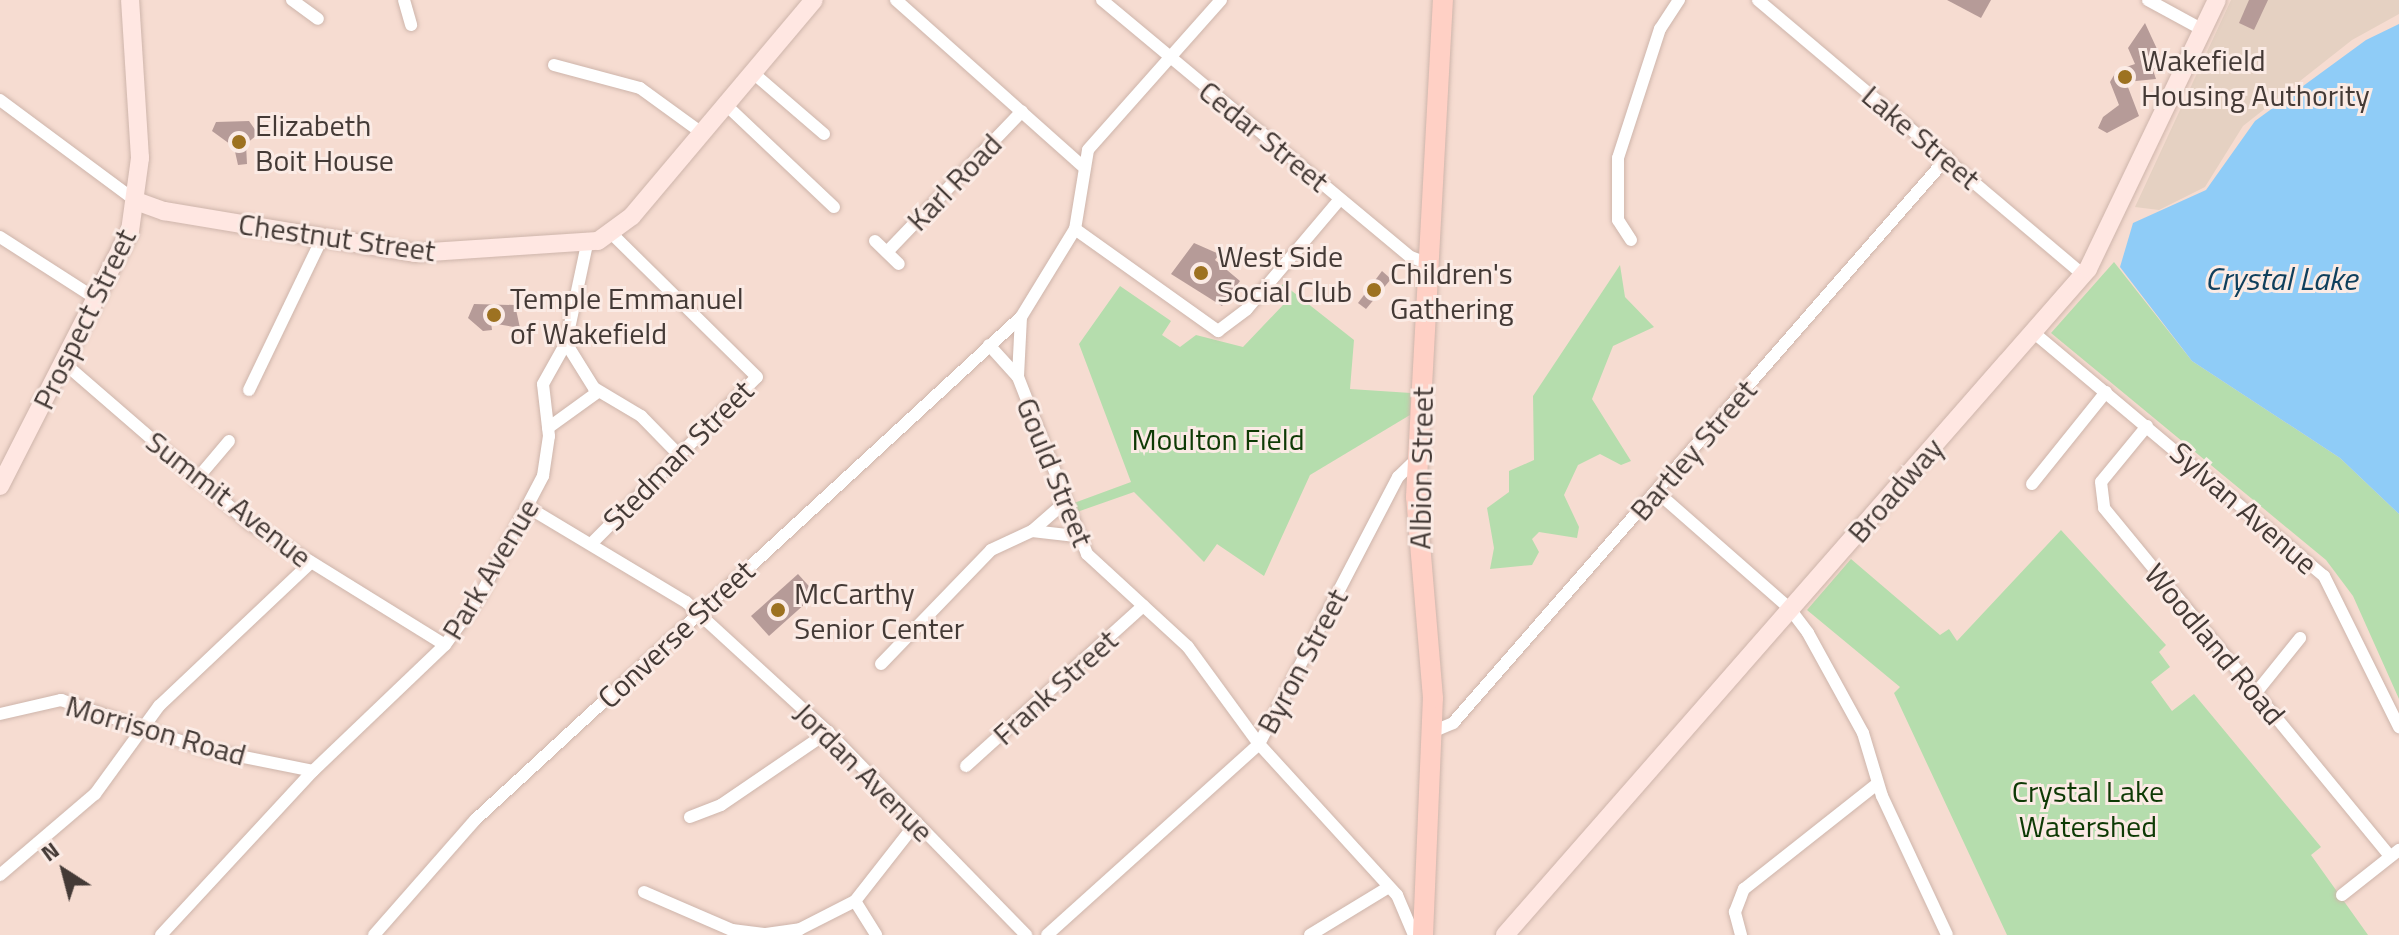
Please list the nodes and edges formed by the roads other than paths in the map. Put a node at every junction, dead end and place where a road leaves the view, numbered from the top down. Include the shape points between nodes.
1 (130, 0) edge
2 (292, 0) edge
3 (404, 0) edge
4 (814, 0) edge
5 (896, 0) edge
6 (1102, 0) edge
7 (1221, 0) edge
8 (1443, 0) edge
9 (1679, 0) edge
10 (1758, 0) edge
11 (2148, 0) edge
12 (2217, 0) edge
13 (318, 19) dead end
14 (411, 25) dead end
15 (2203, 30) junction
16 (1170, 59) junction
17 (554, 65) dead end
18 (752, 72) junction
19 (0, 100) edge
20 (725, 104) junction
21 (1022, 111) junction
22 (702, 133) junction
23 (824, 134) dead end
24 (1947, 158) junction
25 (1082, 166) junction
26 (1340, 199) junction
27 (136, 201) junction
28 (834, 207) dead end
29 (1075, 229) junction
30 (612, 234) junction
31 (0, 237) edge
32 (322, 238) junction
33 (1631, 240) dead end
34 (875, 241) dead end
35 (587, 244) junction
36 (887, 252) junction
37 (899, 264) dead end
38 (1429, 264) junction
39 (2083, 275) junction
40 (98, 300) junction
41 (1021, 317) junction
42 (2033, 332) junction
43 (566, 343) junction
44 (989, 345) junction
45 (64, 363) junction
46 (1018, 377) junction
47 (249, 390) dead end
48 (598, 392) junction
49 (2106, 392) junction
50 (2147, 426) junction
51 (548, 428) junction
52 (229, 441) dead end
53 (681, 457) junction
54 (1418, 458) junction
55 (5, 462) edge
56 (196, 480) junction
57 (2032, 484) dead end
58 (0, 486) edge
59 (1657, 492) junction
60 (1064, 503) junction
61 (531, 509) junction
62 (1032, 531) junction
63 (1076, 536) junction
64 (591, 544) junction
65 (309, 564) junction
66 (1143, 606) junction
67 (1790, 609) junction
68 (698, 613) junction
69 (2300, 638) dead end
70 (445, 645) junction
71 (881, 664) dead end
72 (2255, 694) junction
73 (0, 714) edge
74 (141, 726) junction
75 (2399, 727) edge
76 (828, 732) junction
77 (1432, 732) junction
78 (1259, 744) junction
79 (966, 766) dead end
80 (313, 771) junction
81 (1877, 784) junction
82 (690, 817) dead end
83 (917, 822) junction
84 (2395, 853) edge
85 (0, 875) edge
86 (1393, 891) junction
87 (1425, 891) junction
88 (644, 892) dead end
89 (2342, 895) dead end
90 (855, 901) junction
91 (161, 935) edge
92 (374, 935) edge
93 (876, 935) edge
94 (1026, 935) edge
95 (1047, 935) edge
96 (1310, 935) edge
97 (1414, 935) edge
98 (1423, 935) edge
99 (1505, 935) edge
100 (1741, 935) edge
101 (1947, 935) edge

1 - 27 street, Prospect Street
2 - 13 street
3 - 14 street
4 - 18 street, Chestnut Street
5 - 21 street
6 - 16 street, Cedar Street
7 - 16 street, Gould Street
8 - 38 main road, Albion Street
9 - 33 street via 1660,29 1618,158 1618,220
10 - 24 street, Lake Street
11 - 15 street
12 - 15 street, Broadway
15 - 39 street, Broadway via 2112,228
16 - 25 street, Gould Street via 1102,132
16 - 26 street, Cedar Street
17 - 22 street via 653,95
18 - 20 street, Chestnut Street
18 - 23 street
19 - 27 street
20 - 22 street, Chestnut Street
20 - 28 street
21 - 25 street
21 - 36 street, Karl Road
22 - 30 street, Chestnut Street
24 - 39 street, Lake Street
24 - 59 street, Bartley Street
25 - 29 street, Gould Street
26 - 29 street via 1247,309 1218,331
26 - 38 street, Cedar Street via 1411,257
27 - 32 street, Chestnut Street
27 - 40 street, Prospect Street via 125,245
29 - 41 street, Gould Street
30 - 35 street, Chestnut Street
30 - 53 street, Stedman Street via 757,374 753,386
31 - 40 street
32 - 35 street, Chestnut Street via 427,253
32 - 47 street
34 - 36 street, Karl Road
35 - 43 street, Park Avenue
36 - 37 street, Karl Road
38 - 54 main road, Albion Street
39 - 42 street, Broadway
40 - 45 street, Prospect Street
41 - 44 street, Converse Street
41 - 46 street, Gould Street
42 - 49 street, Sylvan Avenue
42 - 67 street, Broadway
43 - 48 street
43 - 51 street, Park Avenue via 543,384
44 - 46 street
44 - 68 street, Converse Street
45 - 55 street, Prospect Street
45 - 56 street, Summit Avenue
46 - 60 street, Gould Street
48 - 51 street
48 - 53 street via 641,416
49 - 50 street, Sylvan Avenue
49 - 57 street
50 - 72 street, Woodland Road via 2101,482 2103,505
50 - 75 street, Sylvan Avenue via 2324,576
51 - 61 street, Park Avenue via 547,462
52 - 56 street
53 - 64 street, Stedman Street
54 - 77 main road, Albion Street via 1416,533
54 - 78 street, Byron Street via 1397,479
55 - 58 street, Prospect Street
56 - 65 street, Summit Avenue
59 - 67 street
59 - 77 street, Bartley Street via 1453,723
60 - 62 street
60 - 63 street, Gould Street
61 - 64 street, Jordan Avenue
61 - 70 street, Park Avenue
62 - 63 street
62 - 71 street via 991,550
63 - 66 street, Gould Street via 1099,569
64 - 68 street, Jordan Avenue
65 - 70 street, Summit Avenue
65 - 74 street
66 - 78 street, Gould Street via 1188,647
66 - 79 street, Frank Street
67 - 81 street via 1860,726
67 - 99 street, Broadway
68 - 76 street, Jordan Avenue
68 - 92 street, Converse Street via 475,820
69 - 72 street
70 - 80 street, Park Avenue
72 - 84 street, Woodland Road
73 - 74 street, Morrison Road via 61,700
74 - 80 street, Morrison Road via 204,749
74 - 85 street via 95,794
76 - 82 street via 717,808
76 - 83 street, Jordan Avenue
77 - 87 main road, Albion Street
78 - 86 street, Gould Street
78 - 95 street, Byron Street
80 - 91 street, Park Avenue
81 - 100 street via 1751,881 1735,906
81 - 101 street
83 - 90 street
83 - 94 street, Jordan Avenue
84 - 89 street
86 - 87 street
86 - 96 street
86 - 97 street, Gould Street
87 - 98 main road, Albion Street
88 - 90 street via 714,924 766,934 817,923
90 - 93 street

